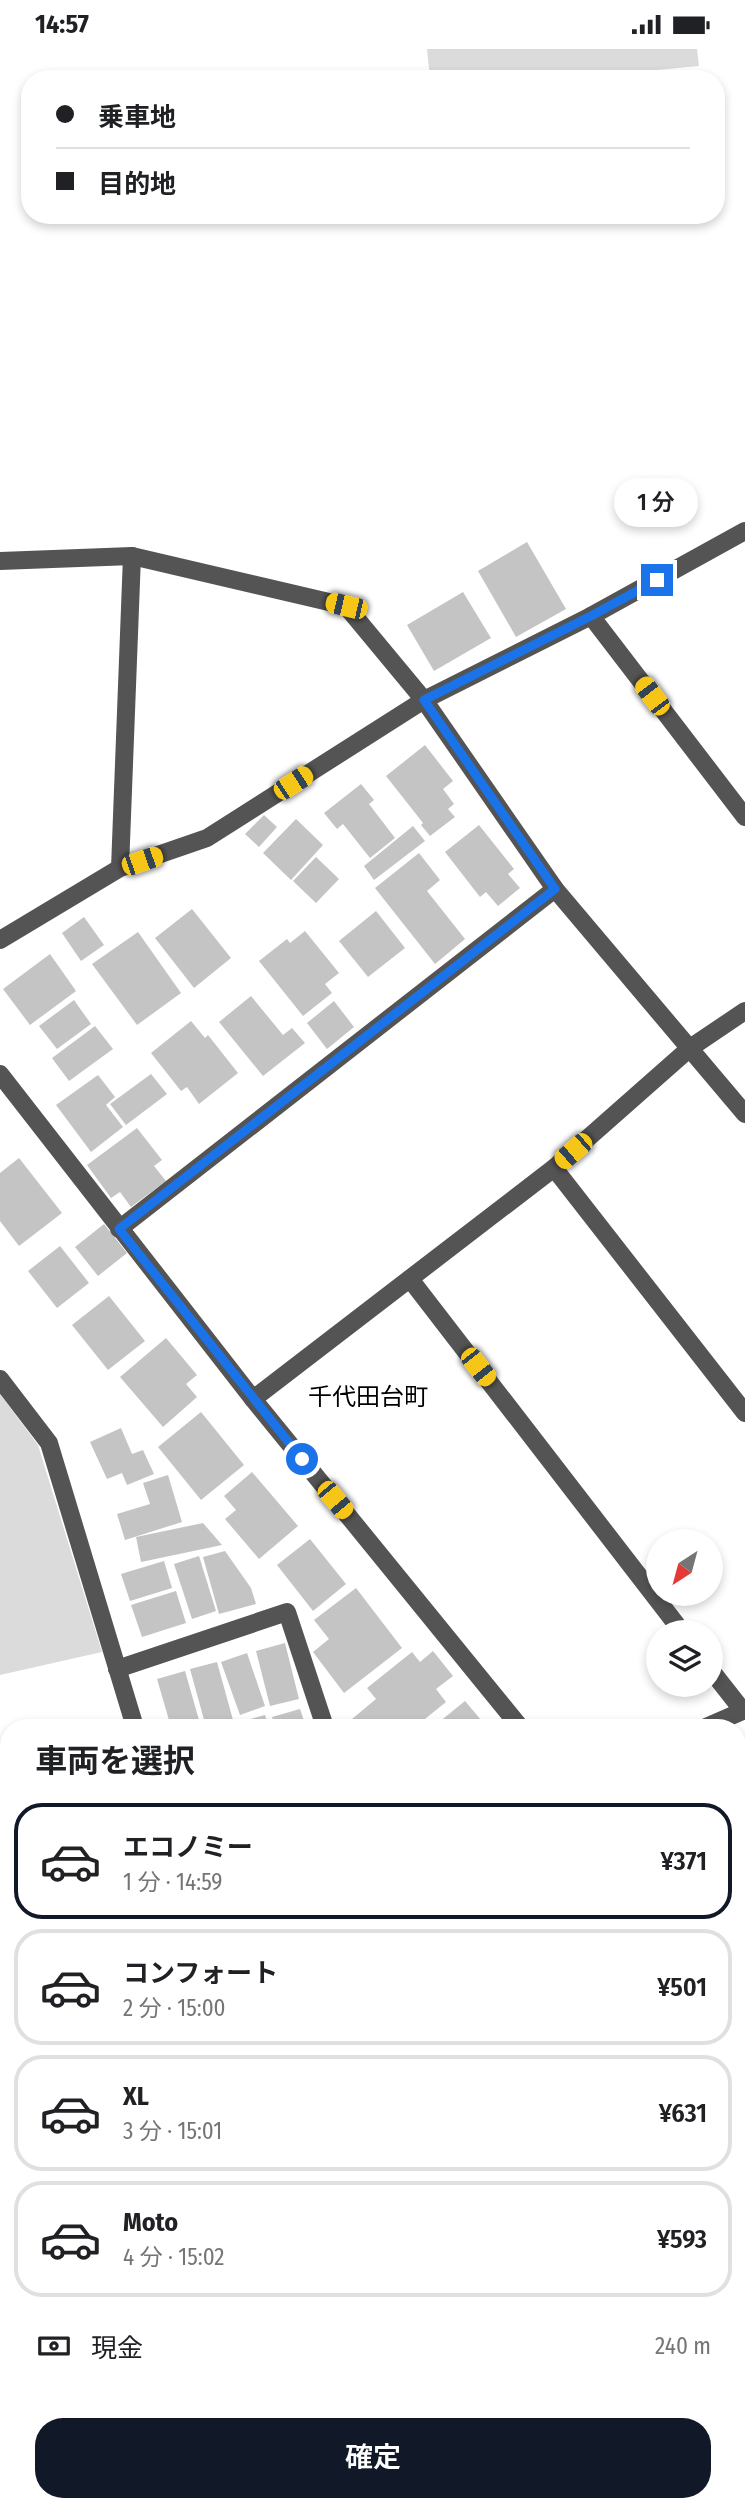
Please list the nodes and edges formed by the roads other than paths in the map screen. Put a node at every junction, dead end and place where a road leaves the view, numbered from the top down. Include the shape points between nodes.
1 (745, 531) edge
2 (132, 556) junction
3 (0, 561) edge
4 (591, 616) junction
5 (424, 700) junction
6 (745, 817) edge
7 (120, 868) junction
8 (555, 889) junction
9 (0, 940) edge
10 (745, 1011) edge
11 (690, 1048) junction
12 (0, 1074) edge
13 (745, 1114) edge
14 (554, 1168) junction
15 (119, 1229) junction
16 (410, 1279) junction
17 (0, 1378) edge
18 (253, 1399) junction
19 (745, 1413) edge
20 (673, 1620) edge
21 (117, 1669) junction
22 (723, 1685) edge
23 (744, 1710) edge
24 (133, 1719) edge
25 (322, 1719) edge
26 (513, 1719) edge
27 (724, 1719) edge

1 - 4 street
2 - 3 street
2 - 5 street via 346,606
2 - 7 street
4 - 5 street
4 - 6 street
5 - 7 street via 206,838
5 - 8 street
7 - 9 street
8 - 11 street
8 - 15 street
10 - 11 street
11 - 13 street
11 - 14 street
12 - 15 street
14 - 16 street
14 - 19 street
15 - 18 street
16 - 18 street
16 - 20 street
17 - 21 street via 49,1443
18 - 26 street
21 - 24 street
21 - 25 street via 287,1612
22 - 23 street
23 - 27 street

